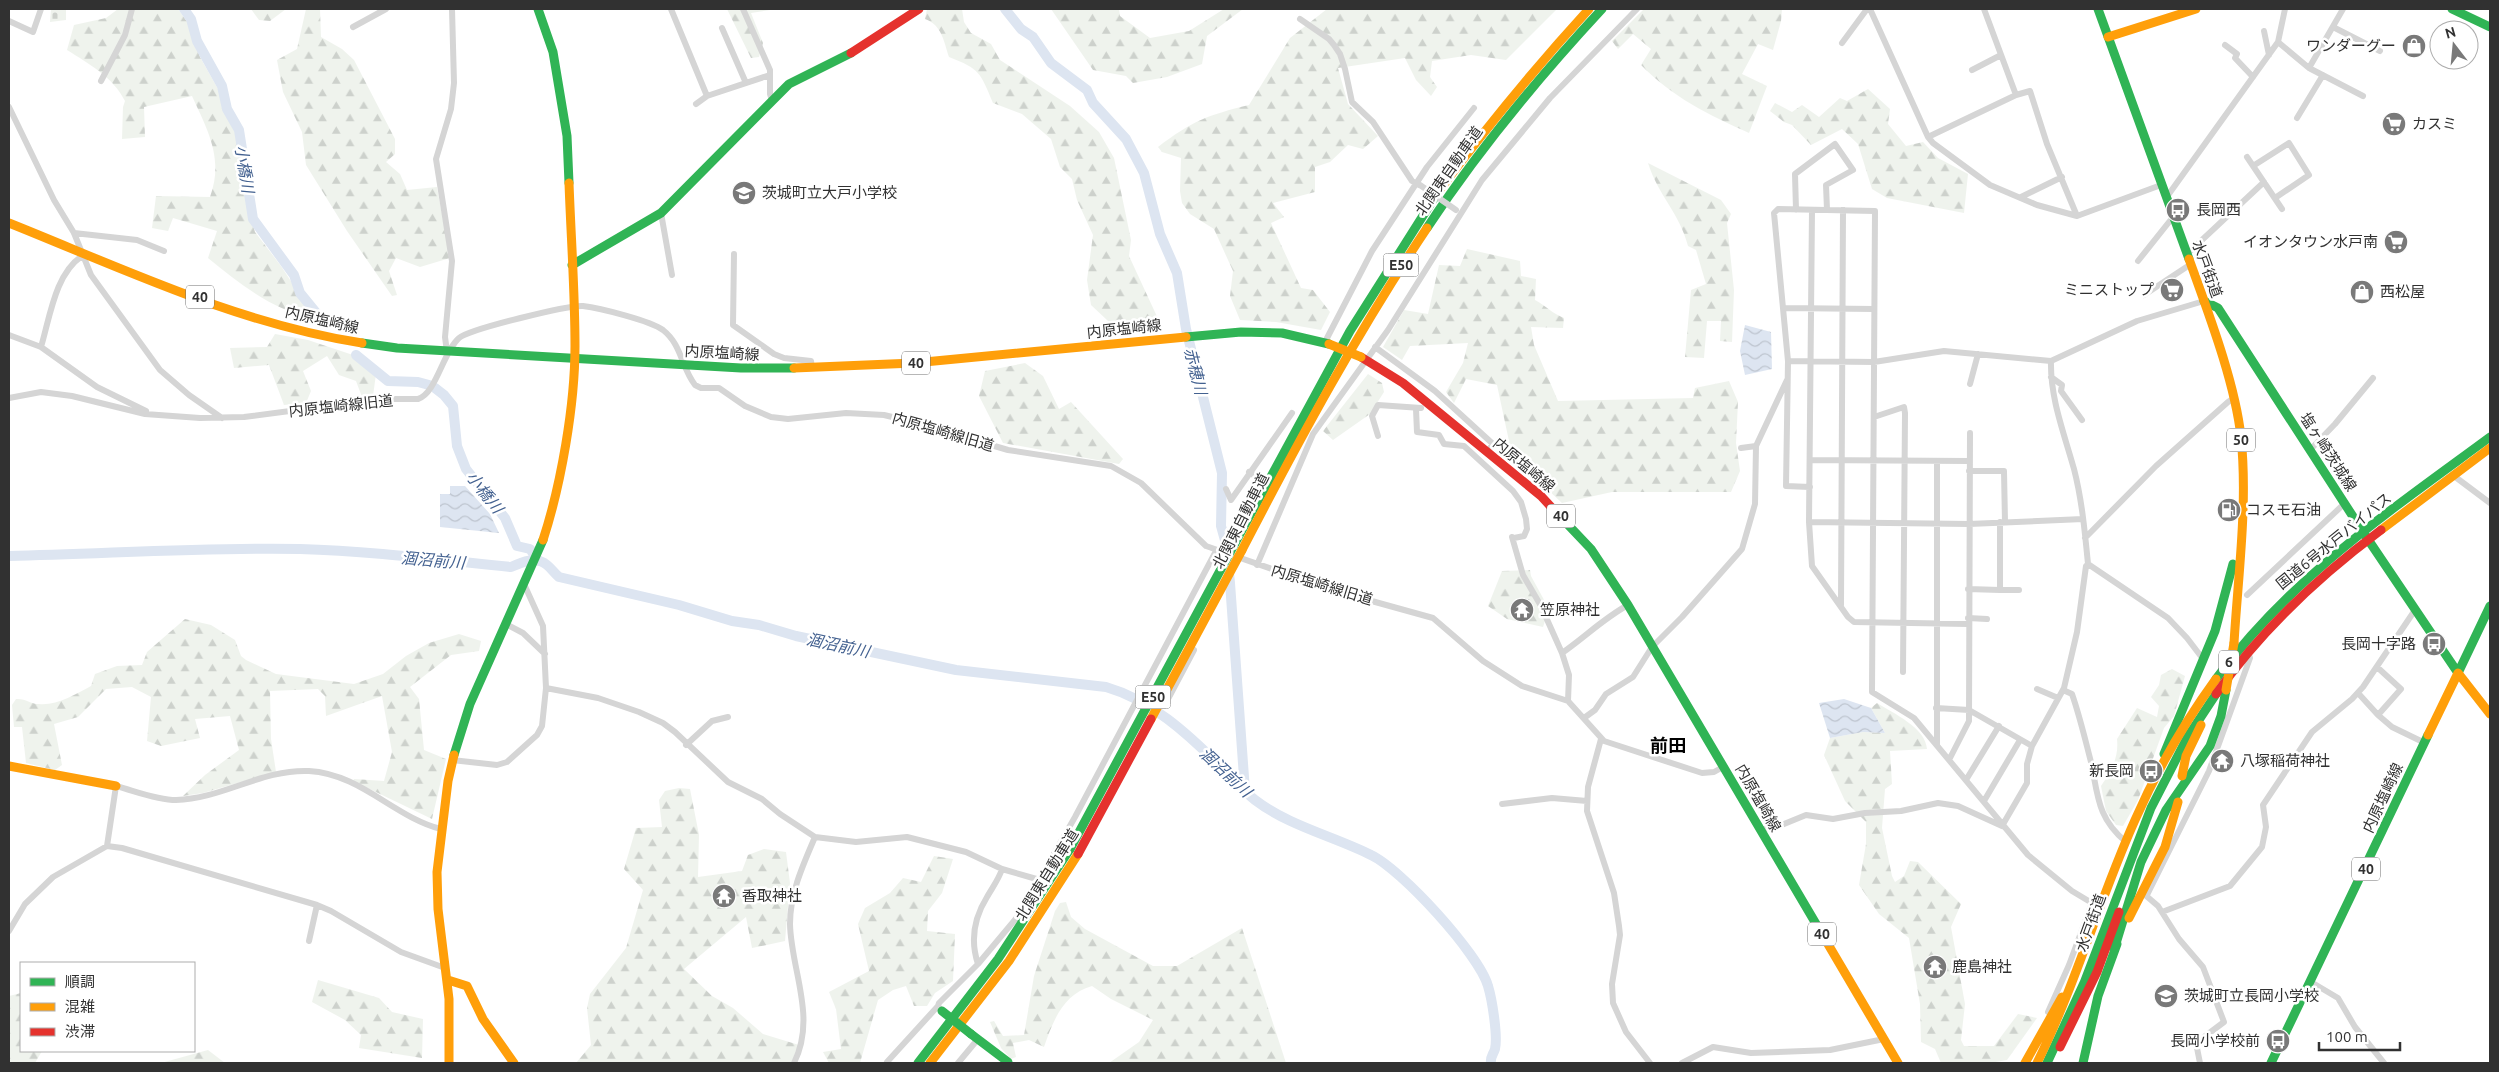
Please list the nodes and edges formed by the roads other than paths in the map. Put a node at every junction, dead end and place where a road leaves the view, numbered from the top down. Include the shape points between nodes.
1 (41, 9) edge
2 (132, 9) edge
3 (386, 9) edge
4 (452, 9) edge
5 (538, 9) edge
6 (671, 9) edge
7 (742, 9) edge
8 (918, 9) edge
9 (1589, 9) edge
10 (1602, 9) edge
11 (1869, 9) edge
12 (1984, 9) edge
13 (2098, 9) edge
14 (2196, 9) edge
15 (2284, 9) edge
16 (2343, 9) edge
17 (2452, 9) edge
18 (1634, 10) edge
19 (1300, 19) dead end
20 (9, 22) edge
21 (352, 27) dead end
22 (2333, 27) junction
23 (2490, 27) edge
24 (722, 28) dead end
25 (2264, 31) dead end
26 (2108, 37) junction
27 (2278, 42) junction
28 (1842, 43) dead end
29 (2225, 45) dead end
30 (2380, 51) dead end
31 (2269, 54) junction
32 (2001, 55) junction
33 (2309, 68) junction
34 (1972, 70) dead end
35 (770, 75) junction
36 (2323, 75) junction
37 (2253, 77) junction
38 (101, 81) dead end
39 (746, 83) junction
40 (2016, 95) junction
41 (707, 96) junction
42 (2363, 96) dead end
43 (772, 101) junction
44 (696, 104) dead end
45 (9, 107) edge
46 (1474, 108) dead end
47 (2297, 118) dead end
48 (1928, 137) junction
49 (2247, 157) dead end
50 (2253, 166) junction
51 (2062, 177) junction
52 (2264, 182) junction
53 (1418, 184) junction
54 (2161, 185) junction
55 (2021, 197) junction
56 (2166, 198) junction
57 (2275, 198) junction
58 (2282, 209) dead end
59 (1796, 210) junction
60 (1812, 210) junction
61 (1827, 210) junction
62 (1843, 210) junction
63 (1459, 212) junction
64 (661, 213) junction
65 (2077, 216) junction
66 (2173, 217) junction
67 (9, 223) edge
68 (74, 233) junction
69 (164, 250) dead end
70 (81, 253) junction
71 (734, 254) dead end
72 (2187, 254) junction
73 (2138, 261) dead end
74 (2191, 264) junction
75 (572, 265) junction
76 (672, 275) dead end
77 (2144, 295) dead end
78 (2204, 300) junction
79 (573, 306) junction
80 (1783, 308) junction
81 (1811, 309) junction
82 (1843, 309) junction
83 (1874, 309) junction
84 (2230, 326) junction
85 (2215, 334) junction
86 (9, 335) edge
87 (1327, 343) junction
88 (41, 347) junction
89 (1375, 347) junction
90 (447, 352) junction
91 (1978, 354) junction
92 (575, 359) junction
93 (1364, 359) junction
94 (1788, 361) junction
95 (1811, 361) junction
96 (1843, 361) junction
97 (2051, 361) junction
98 (1874, 362) junction
99 (685, 365) junction
100 (812, 368) junction
101 (2051, 377) junction
102 (2373, 378) dead end
103 (1787, 380) junction
104 (1970, 384) dead end
105 (9, 398) edge
106 (2234, 398) junction
107 (1292, 413) dead end
108 (156, 415) junction
109 (1874, 417) junction
110 (222, 418) junction
111 (2082, 420) dead end
112 (1970, 433) dead end
113 (1378, 436) dead end
114 (2490, 437) edge
115 (1756, 446) junction
116 (1741, 448) dead end
117 (2490, 448) edge
118 (2310, 450) junction
119 (1487, 452) junction
120 (1810, 460) junction
121 (1842, 460) junction
122 (1874, 461) junction
123 (1905, 461) junction
124 (1938, 461) junction
125 (1969, 461) junction
126 (1969, 471) junction
127 (1249, 472) junction
128 (2454, 476) junction
129 (1258, 478) dead end
130 (1810, 487) junction
131 (1226, 489) dead end
132 (1280, 491) dead end
133 (1288, 495) junction
134 (2490, 502) edge
135 (2344, 504) junction
136 (2083, 519) junction
137 (1809, 522) junction
138 (2003, 522) junction
139 (1842, 523) junction
140 (1873, 523) junction
141 (1906, 524) junction
142 (1937, 524) junction
143 (1969, 524) junction
144 (2363, 532) junction
145 (2085, 538) junction
146 (2368, 540) junction
147 (2238, 548) junction
148 (1216, 551) junction
149 (2088, 564) junction
150 (1257, 565) junction
151 (525, 582) junction
152 (1968, 589) junction
153 (2000, 590) junction
154 (2019, 590) dead end
155 (1224, 594) dead end
156 (2247, 595) dead end
157 (1192, 596) junction
158 (1628, 605) junction
159 (1841, 606) junction
160 (2490, 606) edge
161 (1216, 610) junction
162 (2415, 610) junction
163 (1987, 619) dead end
164 (1968, 621) junction
165 (1873, 622) junction
166 (1904, 622) junction
167 (1936, 623) junction
168 (506, 624) junction
169 (1652, 646) junction
170 (1562, 652) junction
171 (2248, 652) junction
172 (545, 654) junction
173 (2203, 659) junction
174 (2377, 667) junction
175 (1903, 672) dead end
176 (2458, 673) junction
177 (546, 688) junction
178 (2037, 689) dead end
179 (2063, 690) junction
180 (2358, 693) junction
181 (2215, 697) junction
182 (2058, 698) junction
183 (1168, 699) dead end
184 (1568, 701) junction
185 (1936, 708) junction
186 (1968, 710) junction
187 (2490, 714) edge
188 (2378, 715) junction
189 (728, 717) dead end
190 (1584, 718) junction
191 (1999, 726) junction
192 (1601, 739) junction
193 (2020, 740) junction
194 (2425, 743) junction
195 (686, 745) junction
196 (1936, 745) junction
197 (2032, 746) junction
198 (452, 760) junction
199 (1948, 760) junction
200 (9, 766) edge
201 (1723, 767) junction
202 (2182, 776) dead end
203 (1966, 780) junction
204 (116, 786) junction
205 (2154, 789) junction
206 (1587, 801) junction
207 (1984, 801) junction
208 (2178, 802) dead end
209 (1502, 804) dead end
210 (2002, 826) junction
211 (441, 829) junction
212 (1760, 830) junction
213 (815, 837) junction
214 (2126, 842) junction
215 (107, 846) junction
216 (1074, 852) junction
217 (2138, 867) junction
218 (1002, 869) junction
219 (1040, 880) junction
220 (2144, 893) junction
221 (2092, 904) junction
222 (317, 905) junction
223 (2101, 906) junction
224 (2162, 912) junction
225 (9, 931) edge
226 (309, 942) dead end
227 (2088, 948) junction
228 (2114, 950) junction
229 (978, 964) junction
230 (445, 968) junction
231 (448, 980) junction
232 (2311, 982) junction
233 (940, 1009) junction
234 (975, 1037) junction
235 (1884, 1039) junction
236 (887, 1062) edge
237 (449, 1063) edge
238 (514, 1063) edge
239 (794, 1063) edge
240 (918, 1063) edge
241 (930, 1063) edge
242 (958, 1063) edge
243 (1008, 1063) edge
244 (1650, 1063) edge
245 (1682, 1063) edge
246 (1898, 1063) edge
247 (2019, 1063) edge
248 (2025, 1063) edge
249 (2037, 1063) edge
250 (2049, 1063) edge
251 (2083, 1063) edge
252 (2200, 1063) edge
253 (2271, 1063) edge
254 (2384, 1063) edge

1 - 20 street via 33,32
2 - 38 street via 125,35
3 - 21 street
4 - 90 street via 454,83 451,109 436,159 452,262 445,337
5 - 75 main road via 553,52 565,119
6 - 41 street
7 - 35 street
8 - 43 main road via 858,49 789,84
9 - 216 main road, 北関東自動車道 / E50, bridge via 1508,98 1441,186 1360,314 1280,454
10 - 216 main road, 北関東自動車道 / E50, bridge via 1516,103 1410,250 1321,400 1242,550
11 - 28 street
11 - 48 street
12 - 32 street
13 - 26 main road, 水戸街道 / 50
14 - 26 main road
15 - 27 street
16 - 22 street
17 - 23 main road
18 - 63 street via 1526,125
19 - 53 street via 1329,39 1340,54 1352,102 1373,122
22 - 30 street
22 - 33 street
24 - 39 street
25 - 31 street
26 - 54 main road, 水戸街道 / 50
27 - 31 street
27 - 33 street
29 - 37 street via 2237,54 2235,58
31 - 37 street
32 - 34 street
32 - 40 street
33 - 36 street
35 - 39 street
35 - 43 street
36 - 42 street
36 - 47 street
37 - 56 street
39 - 41 street
40 - 48 street
40 - 51 street via 2030,91 2047,144
41 - 44 street
43 - 64 main road
45 - 68 street via 54,200
46 - 53 street
48 - 55 street via 1990,185
49 - 50 street
50 - 52 street
50 - 57 street via 2289,143 2309,175
51 - 55 street
51 - 65 street
52 - 57 street
52 - 72 street
53 - 63 street, bridge
53 - 87 street via 1372,251
54 - 56 main road, 水戸街道 / 50
54 - 65 street
55 - 65 street
56 - 66 main road, 水戸街道 / 50
57 - 58 street
59 - 60 street
59 - 61 street via 1795,174 1835,144 1853,170 1826,185
59 - 80 street via 1778,209 1774,212
60 - 61 street
60 - 81 street
61 - 62 street
62 - 82 street
62 - 83 street via 1875,210
63 - 89 street
64 - 75 main road
64 - 76 street
66 - 72 main road, 水戸街道 / 50
66 - 73 street
67 - 70 main road, 内原塩崎線 / 40
68 - 69 street via 137,240
68 - 70 street
70 - 88 street via 62,280
70 - 90 main road, 内原塩崎線 / 40 via 292,329 354,342
70 - 110 street via 90,275 160,370
71 - 100 street via 733,325 774,354 811,361
72 - 74 main road, 水戸街道 / 50
74 - 77 street
74 - 78 main road, 水戸街道 / 50
75 - 79 main road
78 - 84 main road, 塩ヶ崎茨城線 via 2218,308
78 - 85 main road, 水戸街道 / 50
78 - 97 street via 2137,321
79 - 90 street, 内原塩崎線旧道 via 473,331 459,338
79 - 92 main road
79 - 99 street, 内原塩崎線旧道 via 654,325 674,340
80 - 81 street
80 - 94 street
81 - 82 street
81 - 95 street
82 - 83 street
82 - 96 street
83 - 98 street
84 - 85 main road via 2221,326
84 - 118 main road, 塩ヶ崎茨城線
85 - 106 main road, 水戸街道 / 50
86 - 88 street
87 - 93 main road, 内原塩崎線 / 40, bridge
87 - 100 main road, 内原塩崎線 / 40 via 1282,333 1241,332 914,363
88 - 108 street via 98,387
89 - 93 street
89 - 119 street via 1493,444
90 - 92 main road, 内原塩崎線 / 40
90 - 110 street, 内原塩崎線旧道 via 423,398 381,399 244,418
91 - 97 street
91 - 98 street via 1944,351
91 - 104 street
92 - 99 main road, 内原塩崎線 / 40
92 - 151 main road via 556,494 551,516
93 - 119 main road, 内原塩崎線 / 40 via 1404,383
93 - 133 street via 1313,434
94 - 95 street
94 - 103 street
95 - 96 street
95 - 120 street
96 - 98 street
96 - 121 street
97 - 101 street
98 - 109 street
99 - 100 main road, 内原塩崎線 / 40
99 - 148 street, 内原塩崎線旧道 via 695,385 719,388 745,406 771,417 788,419 846,413 884,415 1008,450 1111,466 1141,482 1201,543
101 - 111 street via 2062,385 2061,391
101 - 136 street
102 - 118 street
103 - 115 street
103 - 130 street via 1786,486
105 - 108 street, 内原塩崎線旧道 via 41,392
106 - 145 street via 2156,466
106 - 147 main road, 水戸街道 / 50 via 2242,460
107 - 127 street
108 - 110 street, 内原塩崎線旧道
109 - 122 street
109 - 123 street via 1904,408
112 - 125 street
113 - 170 street via 1372,416 1378,405 1418,409 1417,432 1439,435 1444,444 1464,446 1513,490 1523,508 1527,529 1524,536 1513,537 1522,575 1541,606
114 - 144 main road, 国道6号水戸バイパス / 6
115 - 116 street
115 - 169 street via 1755,504 1742,549
117 - 128 main road, 国道6号水戸バイパス / 6
118 - 135 main road, 塩ヶ崎茨城線
119 - 158 main road, 内原塩崎線 / 40 via 1566,521 1608,572
120 - 121 street
120 - 130 street
121 - 122 street
121 - 139 street
122 - 123 street
122 - 140 street
123 - 124 street
123 - 141 street
124 - 125 street
124 - 142 street
125 - 126 street
126 - 138 street via 2004,471
126 - 143 street
127 - 129 street
127 - 131 street via 1231,500
128 - 134 street
128 - 146 main road, 国道6号水戸バイパス / 6
130 - 137 street
132 - 133 street
133 - 150 street
135 - 144 main road, 塩ヶ崎茨城線
135 - 156 street
136 - 138 street
136 - 145 street
137 - 139 street
137 - 159 street via 1812,566
138 - 143 street
138 - 153 street
139 - 140 street
139 - 159 street
140 - 141 street
140 - 165 street
141 - 142 street
141 - 166 street
142 - 143 street
142 - 167 street
143 - 152 street
144 - 146 main road, 塩ヶ崎茨城線
144 - 205 main road, 国道6号水戸バイパス / 6 via 2290,594 2245,642 2191,715
145 - 149 street
146 - 162 main road, 塩ヶ崎茨城線
146 - 171 main road, 国道6号水戸バイパス / 6 via 2307,590
147 - 173 main road via 2222,608
147 - 217 main road, bridge via 2234,643 2221,716 2210,746 2166,810
148 - 150 street, 内原塩崎線旧道
148 - 157 street
149 - 173 street via 2168,618
149 - 179 street
150 - 184 street, 内原塩崎線旧道 via 1432,618 1483,661 1522,686
151 - 168 main road
151 - 172 street via 543,626
152 - 153 street
152 - 164 street
153 - 154 street
155 - 161 street
157 - 161 street
157 - 219 street
158 - 169 main road, 内原塩崎線 / 40
158 - 170 street via 1606,617
159 - 165 street via 1854,622
160 - 176 main road, 内原塩崎線
161 - 183 street
162 - 174 street
162 - 176 main road, 塩ヶ崎茨城線
163 - 164 street
164 - 167 street
164 - 186 street
165 - 166 street
165 - 196 street via 1872,692 1914,718
166 - 167 street
166 - 175 street
167 - 185 street
168 - 172 street
168 - 198 main road via 467,710
169 - 190 street via 1633,677 1606,694 1595,710
169 - 201 main road, 内原塩崎線 / 40
170 - 184 street via 1569,675
171 - 181 main road, 国道6号水戸バイパス / 6
171 - 220 street via 2250,658 2209,771
172 - 177 street
173 - 205 main road
174 - 180 street
174 - 188 street via 2401,689
176 - 187 main road
176 - 194 main road, 内原塩崎線 / 40
177 - 195 street via 598,698 639,712 675,732
177 - 198 street via 542,726 537,735 507,762 496,765
178 - 182 street
179 - 182 street
179 - 214 street via 2072,694 2081,720 2095,795 2102,812
180 - 188 street
180 - 224 street via 2322,723 2300,749 2263,806 2266,827 2262,847 2230,886
181 - 202 main road via 2190,746
181 - 205 main road, 国道6号水戸バイパス / 6
182 - 197 street
184 - 190 street, 内原塩崎線旧道
185 - 186 street
185 - 196 street
186 - 191 street
186 - 199 street via 1969,721
188 - 194 street via 2392,727
189 - 195 street via 712,721
190 - 192 street, 内原塩崎線旧道
191 - 193 street
191 - 203 street
192 - 201 street via 1702,773
192 - 206 street
193 - 197 street
193 - 207 street
194 - 232 main road, 内原塩崎線 / 40
195 - 213 street via 728,782 762,799
196 - 199 street
197 - 210 street via 2027,764 2027,784
198 - 211 main road
199 - 203 street
200 - 204 main road
201 - 212 main road, 内原塩崎線 / 40
203 - 207 street
204 - 211 street via 174,800 207,796 284,773 318,772 358,786
204 - 215 street
205 - 214 main road, 水戸街道 / 6
205 - 250 main road, 水戸街道 / 6 via 2080,992
206 - 209 street via 1552,798
206 - 244 street via 1590,825 1605,864 1620,926 1612,984 1613,1003 1626,1032
207 - 210 street
208 - 220 main road via 2169,836
210 - 212 street via 1958,806 1938,803 1833,819 1806,814
210 - 221 street via 2047,871
211 - 230 main road via 437,892
212 - 235 main road, 内原塩崎線 / 40
213 - 218 street via 856,842 907,837 966,852
213 - 239 street via 794,888 791,908 791,938 804,1000 801,1043
214 - 223 main road, 水戸街道 / 6
215 - 222 street
215 - 225 street via 53,877 25,904
216 - 240 main road, 北関東自動車道 / E50 via 966,1004
216 - 241 main road, 北関東自動車道 / E50 via 1009,961
217 - 228 main road
217 - 250 main road via 2083,1004
218 - 219 street
218 - 229 street via 976,919 974,948
219 - 229 street via 1019,914
220 - 224 street
220 - 228 main road
221 - 223 street
221 - 247 street via 2055,996
222 - 226 street
222 - 230 street via 401,952
223 - 227 main road, 水戸街道 / 6
224 - 252 street via 2179,939 2203,967 2224,1022 2196,1043
227 - 248 main road
227 - 249 main road, 6 via 2061,1016
228 - 251 main road via 2098,996
229 - 233 street
230 - 231 main road
231 - 237 main road
231 - 238 main road via 467,986 483,1019
232 - 253 main road, 内原塩崎線 / 40
232 - 254 street via 2338,998 2355,1028
233 - 234 main road, bridge
233 - 236 street
234 - 242 street
234 - 243 main road
235 - 245 street via 1830,1050 1758,1053 1713,1047
235 - 246 main road, 内原塩崎線 / 40

